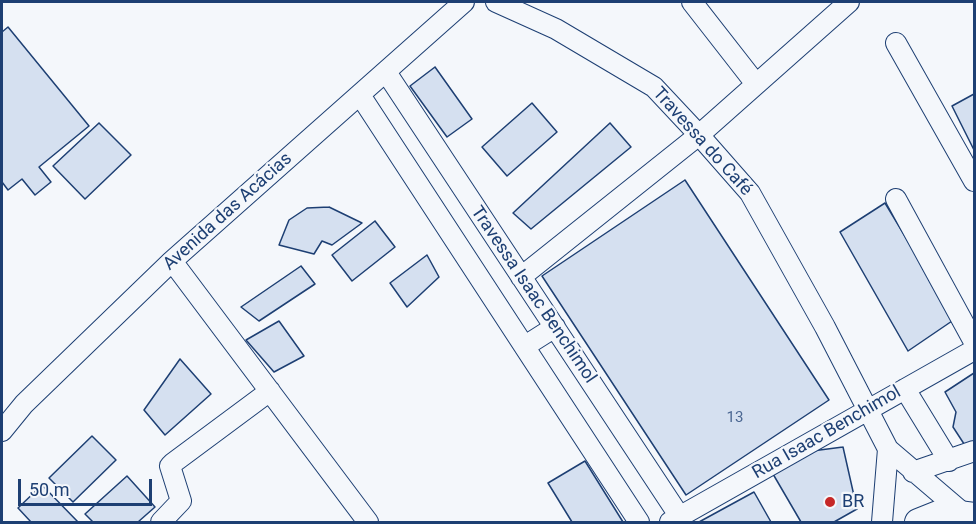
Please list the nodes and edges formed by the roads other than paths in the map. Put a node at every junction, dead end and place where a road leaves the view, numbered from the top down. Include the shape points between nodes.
1 (464, 2) edge
2 (496, 2) edge
3 (692, 2) edge
4 (849, 2) edge
5 (896, 43) dead end
6 (386, 72) junction
7 (756, 84) junction
8 (360, 95) junction
9 (699, 135) junction
10 (975, 181) edge
11 (896, 199) dead end
12 (172, 261) junction
13 (521, 277) junction
14 (555, 327) junction
15 (975, 342) edge
16 (525, 346) junction
17 (975, 351) edge
18 (905, 389) junction
19 (270, 391) junction
20 (867, 410) junction
21 (2, 431) edge
22 (888, 449) junction
23 (975, 451) edge
24 (949, 461) junction
25 (913, 472) junction
26 (969, 514) edge
27 (675, 520) edge
28 (161, 522) edge
29 (368, 522) edge
30 (639, 522) edge
31 (882, 522) edge
32 (918, 522) edge

1 - 6 street, Avenida das Acácias
2 - 9 street, Travessa do Café via 556,29 654,87
3 - 7 street
4 - 7 street
5 - 10 street
6 - 8 street, Avenida das Acácias
6 - 13 street, Travessa Isaac Benchimol
7 - 9 street
8 - 12 street, Avenida das Acácias
8 - 16 street, Travessa Isaac Benchimol
9 - 13 street
9 - 20 street, Travessa do Café via 750,193
11 - 15 street
12 - 19 street
12 - 21 street, Avenida das Acácias via 24,404
13 - 14 street, Travessa Isaac Benchimol
14 - 16 street
14 - 27 street, Travessa Isaac Benchimol
16 - 30 street, Travessa Isaac Benchimol
17 - 18 street, Rua Isaac Benchimol
18 - 20 street, Rua Isaac Benchimol
18 - 24 street
19 - 28 street via 170,466 181,501
19 - 29 street
20 - 22 street, Travessa do Café
20 - 27 street, Rua Isaac Benchimol
22 - 25 street
22 - 31 street
23 - 24 street
24 - 25 street
25 - 26 street
26 - 32 main road via 943,512

